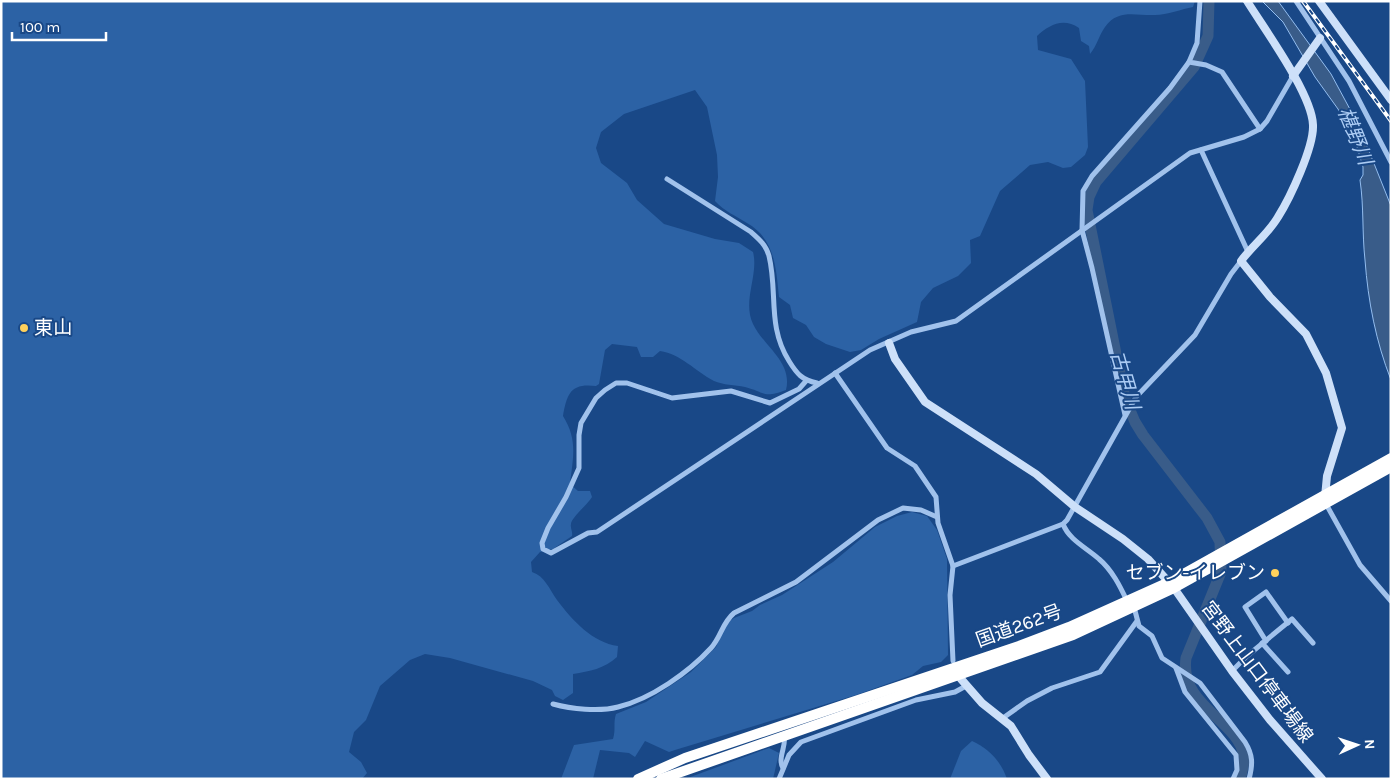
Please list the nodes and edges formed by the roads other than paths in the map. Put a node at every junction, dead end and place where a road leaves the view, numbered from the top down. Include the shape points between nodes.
1 (1200, 1) edge
2 (1247, 1) edge
3 (1296, 1) edge
4 (1319, 1) edge
5 (1319, 40) junction
6 (1190, 62) junction
7 (1294, 74) junction
8 (1391, 100) edge
9 (1260, 129) junction
10 (1201, 150) junction
11 (1391, 162) edge
12 (667, 179) dead end
13 (1082, 230) junction
14 (1248, 252) junction
15 (1241, 261) junction
16 (888, 343) junction
17 (835, 373) junction
18 (806, 381) junction
19 (817, 384) junction
20 (1125, 414) junction
21 (1391, 458) edge
22 (1391, 467) edge
23 (1326, 499) junction
24 (1075, 507) junction
25 (937, 517) junction
26 (1063, 524) junction
27 (954, 566) junction
28 (1171, 585) junction
29 (1391, 601) edge
30 (1130, 604) junction
31 (1137, 621) junction
32 (1288, 623) junction
33 (1264, 642) junction
34 (1313, 643) dead end
35 (953, 661) dead end
36 (1177, 669) junction
37 (1232, 671) junction
38 (1288, 672) dead end
39 (961, 678) dead end
40 (966, 686) junction
41 (553, 704) dead end
42 (1003, 718) junction
43 (783, 731) junction
44 (783, 768) junction
45 (638, 779) edge
46 (661, 779) edge
47 (779, 779) edge
48 (1047, 779) edge
49 (1233, 779) edge
50 (1249, 779) edge
51 (1322, 779) edge

1 - 6 street via 1197,43
2 - 7 main road
3 - 5 street
4 - 8 main road
5 - 7 main road
5 - 11 street via 1348,81
6 - 9 street via 1222,72
6 - 13 street via 1086,184
7 - 9 street
7 - 14 main road via 1312,112 1312,138 1278,217
9 - 10 street
10 - 13 street via 1182,159
10 - 14 street
12 - 18 street via 762,242 769,256 776,335 798,376
13 - 16 street via 956,321 911,332
13 - 20 street
14 - 15 main road
15 - 20 street via 1184,348 1136,397
15 - 23 main road via 1306,334 1326,373 1342,428 1327,476
16 - 17 street via 870,350
16 - 24 main road, 宮野上山口停車場線 via 895,359 926,402 1036,474
17 - 19 street
17 - 25 street via 888,448 915,466 926,480 936,497
18 - 19 street
18 - 19 street via 799,389 770,403 731,391 672,398 627,382 616,383 604,390 582,423 579,468 548,528 543,549 551,553 588,533 597,532
20 - 24 street
21 - 23 highway, 国道262号
22 - 23 highway, 国道262号
23 - 28 highway, 国道262号
23 - 29 street via 1360,565
24 - 26 street
24 - 28 main road, 宮野上山口停車場線 via 1138,550
25 - 27 street
25 - 41 street via 921,510 903,508 878,520 796,582 734,613 726,620 717,641 691,668 648,694 614,708
26 - 27 street
26 - 30 street via 1066,532 1101,560
27 - 35 street via 950,595
28 - 30 highway, 国道262号
28 - 37 main road, 宮野上山口停車場線
30 - 31 street
30 - 43 highway, 国道262号 via 1073,635 1020,655
31 - 36 street via 1152,636 1162,658
31 - 42 street via 1100,672 1052,688
32 - 33 street
32 - 33 street via 1266,592 1245,607
32 - 34 street via 1292,619
33 - 37 street
33 - 38 street
36 - 49 street via 1186,692 1236,755
36 - 50 street via 1200,682 1251,752 1253,762
37 - 51 main road, 宮野上山口停車場線 via 1289,745
39 - 40 main road
40 - 42 main road via 982,704
40 - 44 street via 955,692 916,700 801,742
42 - 48 main road via 1012,726
43 - 44 street via 786,742 781,760
43 - 45 highway, 国道262号 via 685,758
43 - 46 highway, 国道262号
44 - 47 street

